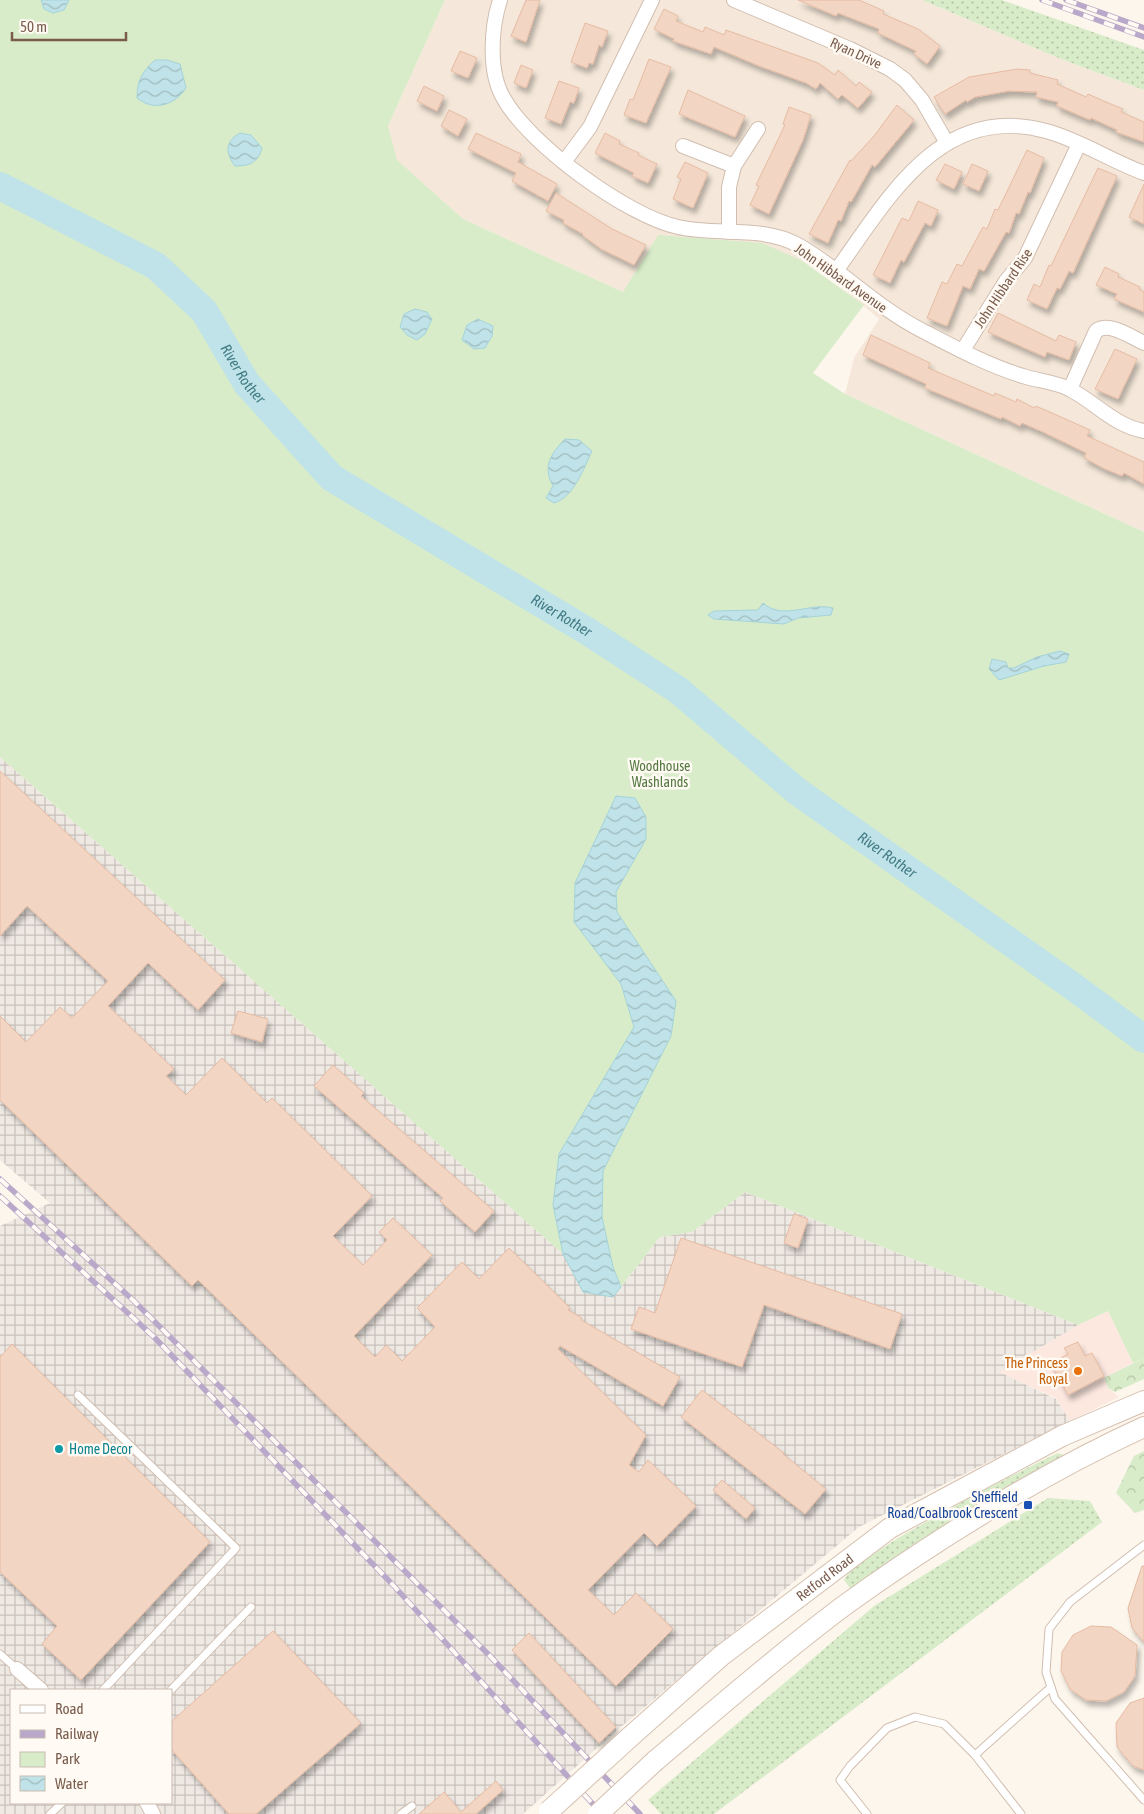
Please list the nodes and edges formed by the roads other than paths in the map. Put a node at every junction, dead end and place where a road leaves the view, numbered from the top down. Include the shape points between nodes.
1 (500, 0) edge
2 (652, 0) edge
3 (734, 0) edge
4 (758, 129) dead end
5 (947, 143) junction
6 (1079, 144) junction
7 (682, 146) dead end
8 (564, 162) junction
9 (734, 166) junction
10 (1144, 173) edge
11 (729, 232) junction
12 (836, 272) junction
13 (1144, 343) edge
14 (963, 350) junction
15 (1070, 389) junction
16 (1144, 430) edge
17 (78, 1395) dead end
18 (1144, 1401) edge
19 (1144, 1427) edge
20 (1144, 1545) edge
21 (251, 1607) dead end
22 (0, 1654) edge
23 (17, 1668) joint
24 (1051, 1687) junction
25 (40, 1689) edge
26 (104, 1689) edge
27 (172, 1689) edge
28 (975, 1755) junction
29 (1144, 1800) edge
30 (61, 1804) edge
31 (412, 1806) dead end
32 (548, 1813) edge
33 (50, 1814) edge
34 (401, 1814) edge
35 (598, 1814) edge
36 (868, 1814) edge
37 (1021, 1814) edge

1 - 8 street, John Hibbard Avenue via 494,55 496,79 503,98 519,121
2 - 8 street via 590,127
3 - 5 street, Ryan Drive via 890,69 905,80 922,100
4 - 9 street
5 - 6 street via 964,133 1003,124 1047,131
5 - 12 street via 892,193
6 - 10 street
6 - 14 street, John Hibbard Rise via 1025,258 1006,281
7 - 9 street
8 - 11 street, John Hibbard Avenue via 610,194 658,221 678,227
9 - 11 street via 729,187
11 - 12 street, John Hibbard Avenue via 761,234 796,244
12 - 14 street, John Hibbard Avenue via 895,316
13 - 15 street via 1108,326 1101,327 1096,331
14 - 15 street, John Hibbard Avenue via 1002,369
15 - 16 street, John Hibbard Avenue via 1120,423
17 - 26 lane via 236,1548
18 - 32 main road, Retford Road, bridge via 1062,1436 890,1528 721,1656
19 - 35 main road, bridge via 1000,1504 897,1569 845,1606 655,1761
20 - 24 lane via 1070,1602 1049,1629 1046,1672
21 - 27 lane
22 - 23 lane
23 - 25 street
24 - 28 lane
24 - 29 lane via 1055,1699
28 - 36 lane via 944,1724 915,1717 887,1728 840,1780
28 - 37 lane
30 - 33 lane
31 - 34 lane

